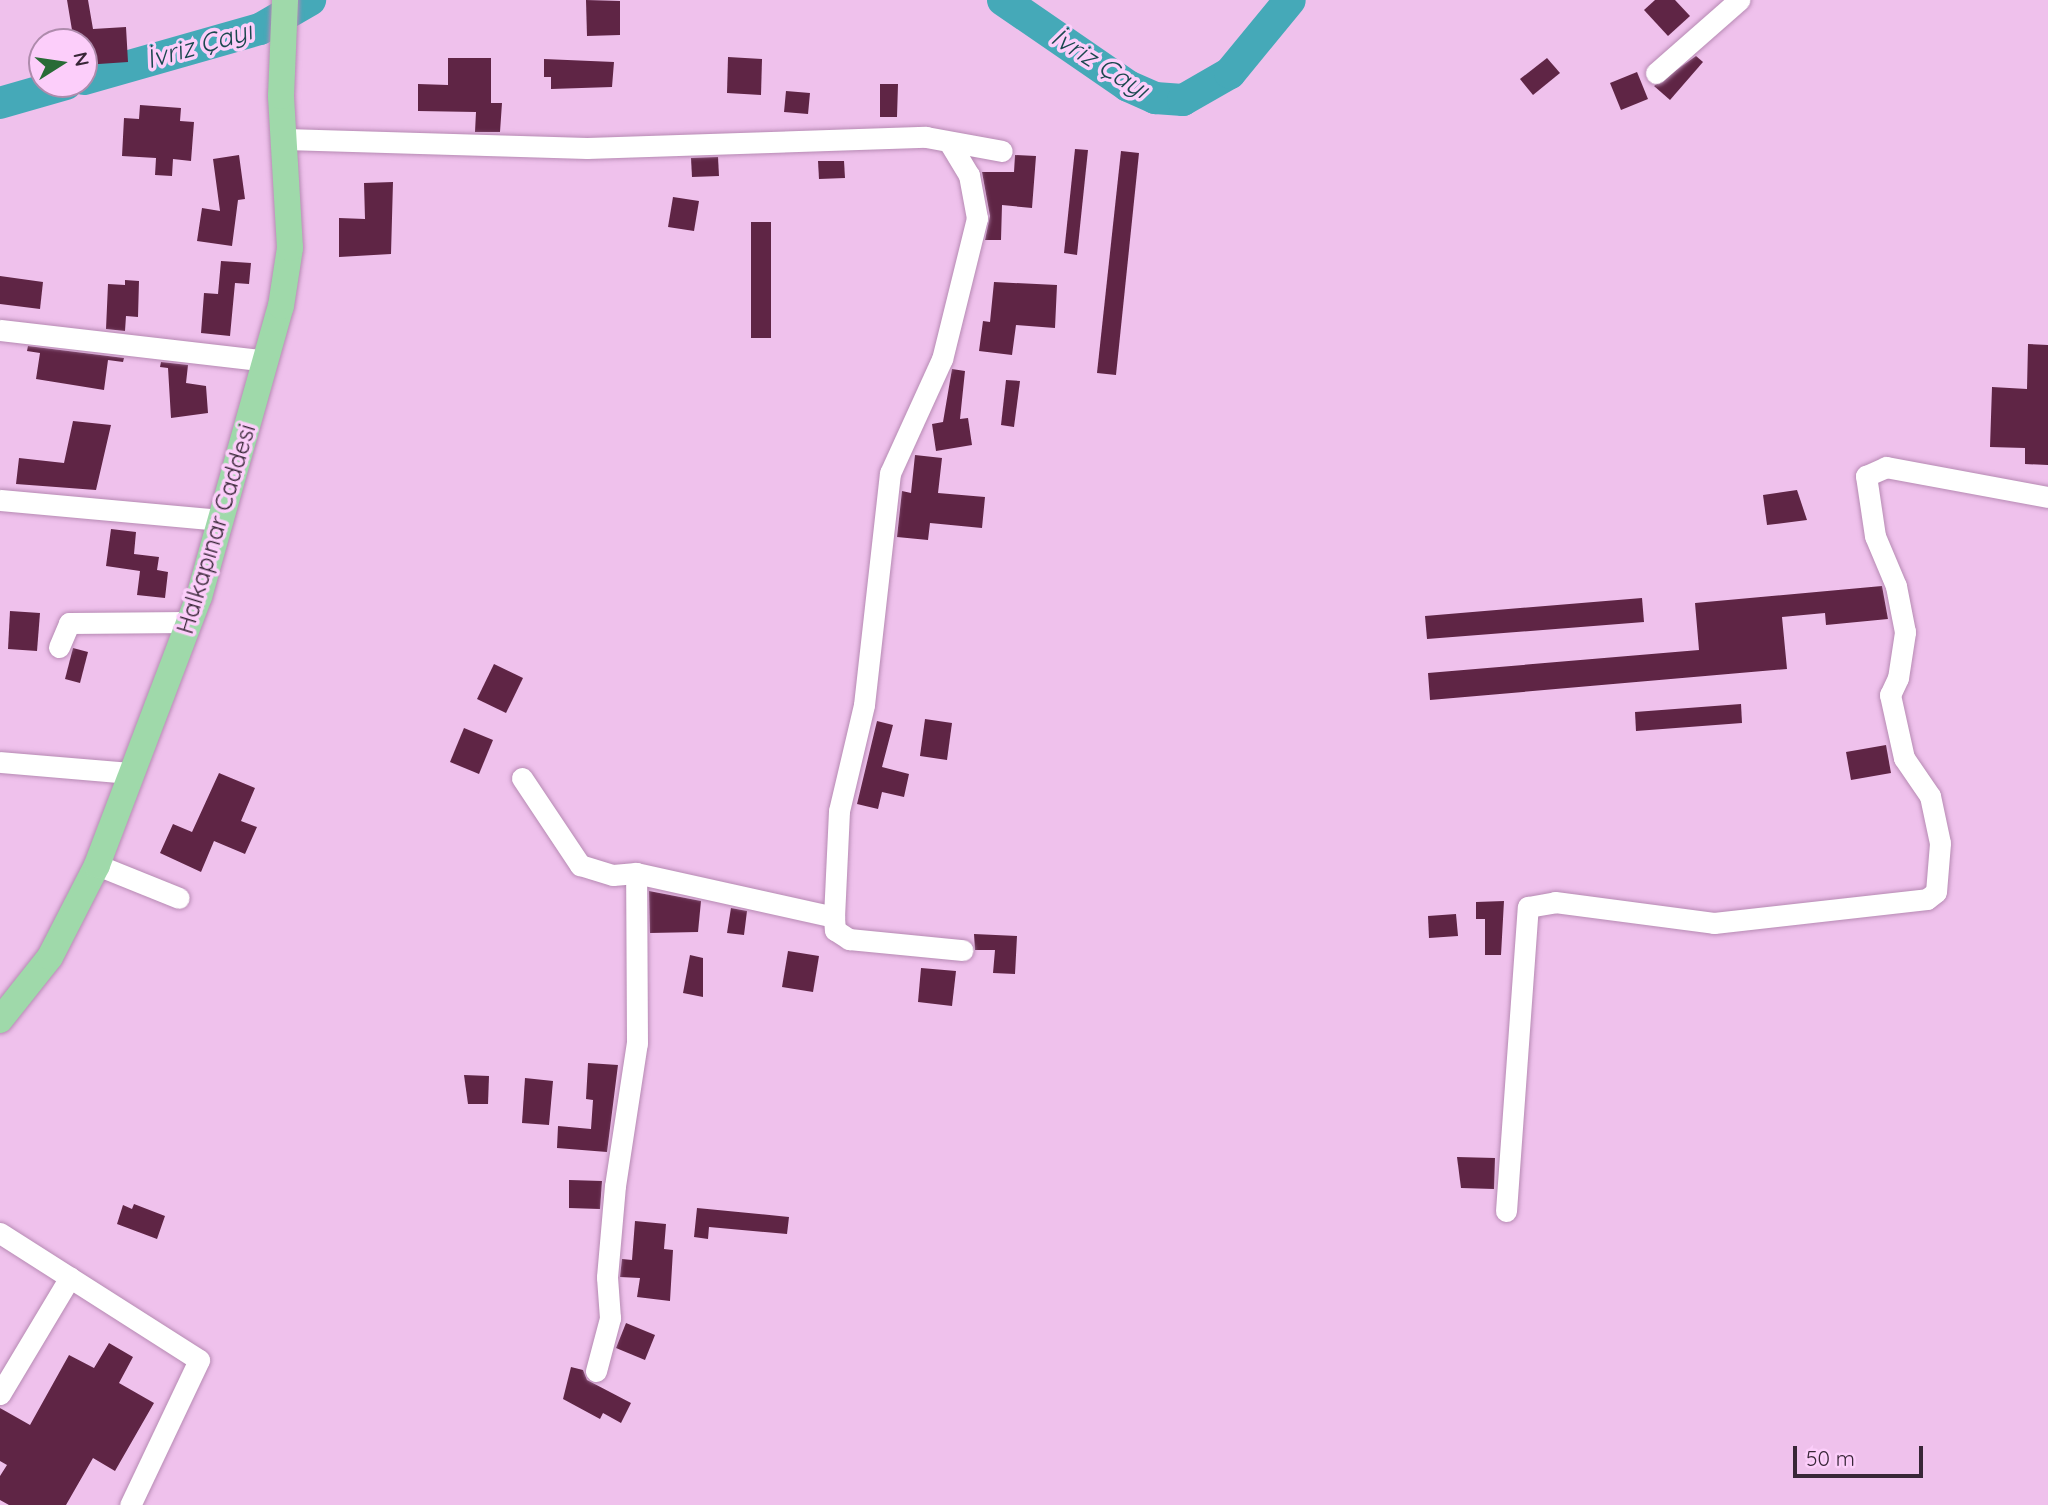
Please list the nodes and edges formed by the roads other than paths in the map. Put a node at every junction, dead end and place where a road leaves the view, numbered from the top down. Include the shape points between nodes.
1 (1739, 0) edge
2 (283, 11) edge
3 (1656, 73) dead end
4 (285, 139) junction
5 (949, 142) junction
6 (1002, 150) dead end
7 (0, 330) edge
8 (266, 361) junction
9 (2048, 497) edge
10 (0, 500) edge
11 (221, 520) junction
12 (189, 622) junction
13 (59, 647) dead end
14 (0, 762) edge
15 (132, 773) junction
16 (522, 778) dead end
17 (97, 865) junction
18 (636, 873) junction
19 (179, 898) dead end
20 (834, 916) junction
21 (962, 950) dead end
22 (0, 1020) edge
23 (1506, 1211) dead end
24 (0, 1233) edge
25 (70, 1277) junction
26 (596, 1371) dead end
27 (0, 1394) edge
28 (130, 1505) edge

1 - 3 street
2 - 4 main road, Halkapınar Caddesi
4 - 5 street via 587,148 926,137
4 - 8 main road, Halkapınar Caddesi via 290,248
5 - 6 street
5 - 20 street via 969,175 977,218 942,359 890,473 864,705 839,811
7 - 8 street
8 - 11 main road, Halkapınar Caddesi
9 - 23 street via 1886,467 1866,476 1875,536 1896,586 1905,632 1898,678 1890,695 1904,758 1930,796 1940,843 1937,892 1927,900 1714,923 1555,902 1528,907
10 - 11 street
11 - 12 main road, Halkapınar Caddesi
12 - 13 street via 69,623
12 - 15 main road, Halkapınar Caddesi
14 - 15 street
15 - 17 main road, Halkapınar Caddesi
16 - 18 street via 580,865 613,875
17 - 19 street
17 - 22 main road, Halkapınar Caddesi via 50,957
18 - 20 street
18 - 26 street via 637,1043 615,1186 607,1277 610,1318
20 - 21 street via 835,930 849,939
24 - 25 street
25 - 27 street
25 - 28 street via 199,1360

